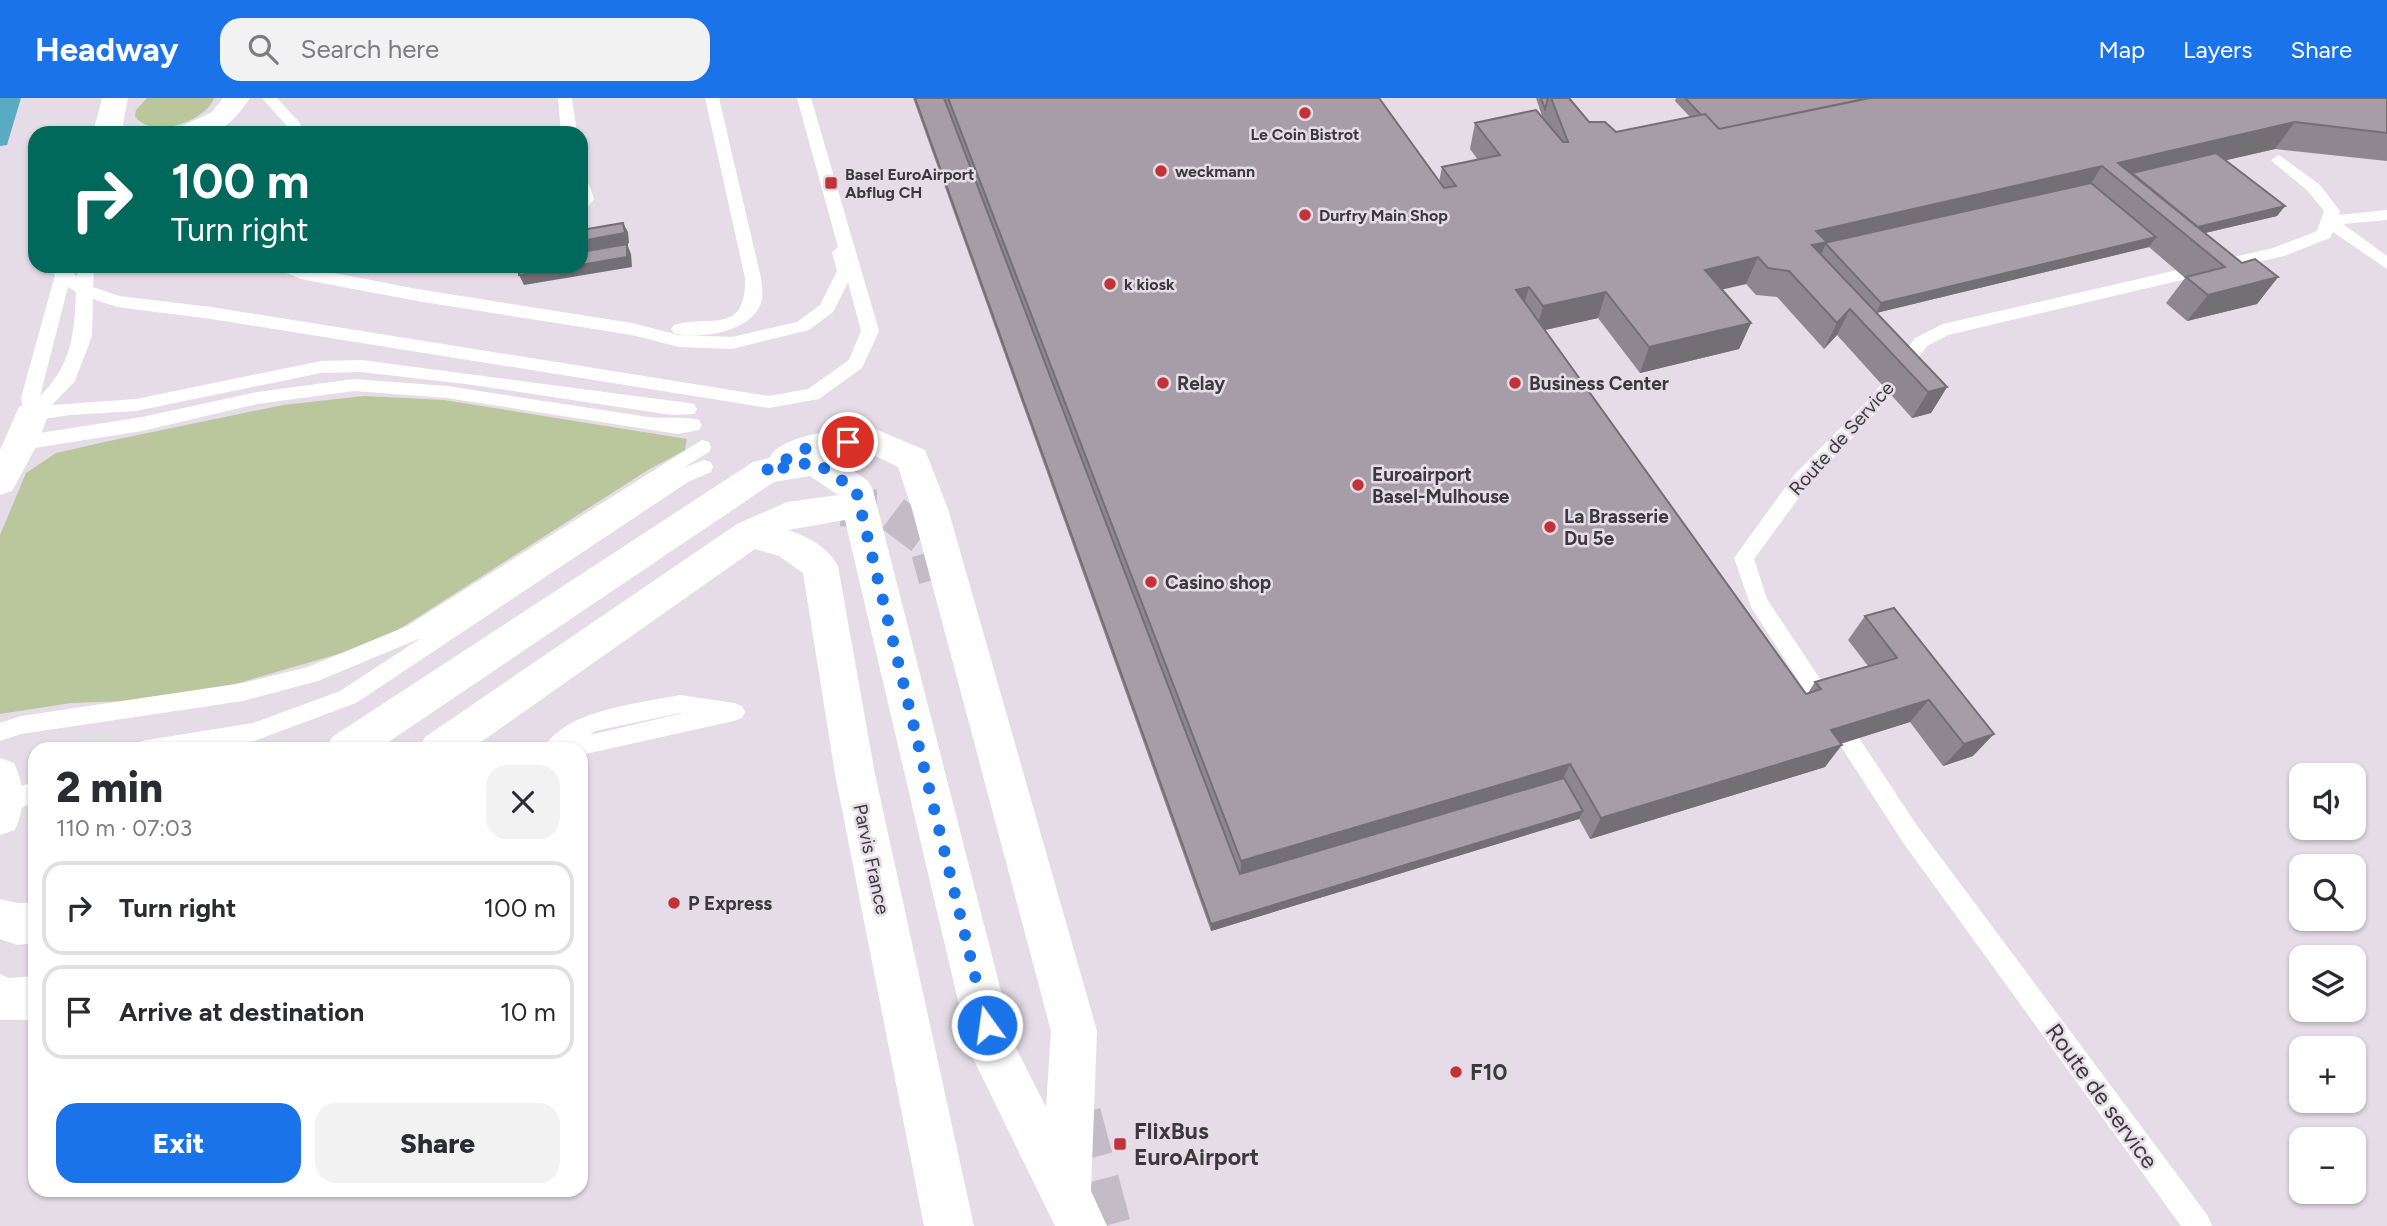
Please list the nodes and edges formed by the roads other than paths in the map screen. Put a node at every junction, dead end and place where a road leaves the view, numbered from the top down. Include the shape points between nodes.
1 (115, 98) edge
2 (237, 98) edge
3 (269, 98) edge
4 (565, 98) edge
5 (712, 98) edge
6 (802, 98) edge
7 (111, 126) edge
8 (207, 126) edge
9 (294, 126) edge
10 (568, 126) edge
11 (2279, 160) edge
12 (2387, 215) edge
13 (2328, 221) junction
14 (2387, 264) edge
15 (60, 273) edge
16 (65, 273) edge
17 (86, 273) edge
18 (299, 273) edge
19 (85, 290) junction
20 (632, 329) junction
21 (26, 429) junction
22 (765, 471) junction
23 (0, 482) edge
24 (840, 508) tunnel mouth
25 (750, 534) junction
26 (0, 732) edge
27 (192, 742) edge
28 (357, 742) edge
29 (449, 742) edge
30 (564, 742) edge
31 (588, 745) edge
32 (0, 919) edge
33 (28, 923) edge
34 (2006, 966) joint
35 (0, 996) edge
36 (28, 998) edge
37 (1074, 1212) edge
38 (949, 1226) edge
39 (2198, 1226) edge

1 - 7 street
2 - 8 street via 222,118
3 - 9 lane
4 - 10 lane
5 - 20 lane via 753,278 752,302 738,319 703,329
6 - 19 lane via 870,331 856,364 813,395 769,402 117,301
6 - 20 lane via 845,271 827,308 803,326 732,343 679,341
11 - 13 lane via 2314,188 2332,211
12 - 13 lane
13 - 14 lane
13 - 34 lane, Route de Service via 2324,234 2278,253 1943,330 1921,342 1879,399 1802,479 1744,558 1758,601 1910,834
15 - 21 lane
16 - 19 lane
17 - 19 lane
18 - 20 lane
19 - 21 lane via 83,336 66,381
21 - 21 lane via 142,424 257,398 354,385 447,392 678,427 691,417 672,409 362,366 321,367 136,405 69,409
21 - 23 street
22 - 28 street
22 - 37 street via 815,462 856,490 993,1052
22 - 37 street via 807,448 868,438 913,459 1074,1031
24 - 25 street via 787,515
25 - 29 street
25 - 38 street, Parvis France via 791,545 820,566 855,774
26 - 27 lane via 21,724 243,692 311,674 414,632 703,457 681,477 348,697 254,732
30 - 31 lane via 589,723 680,704 734,712
32 - 33 street
34 - 39 lane, Route de service
35 - 36 street via 4,1000

